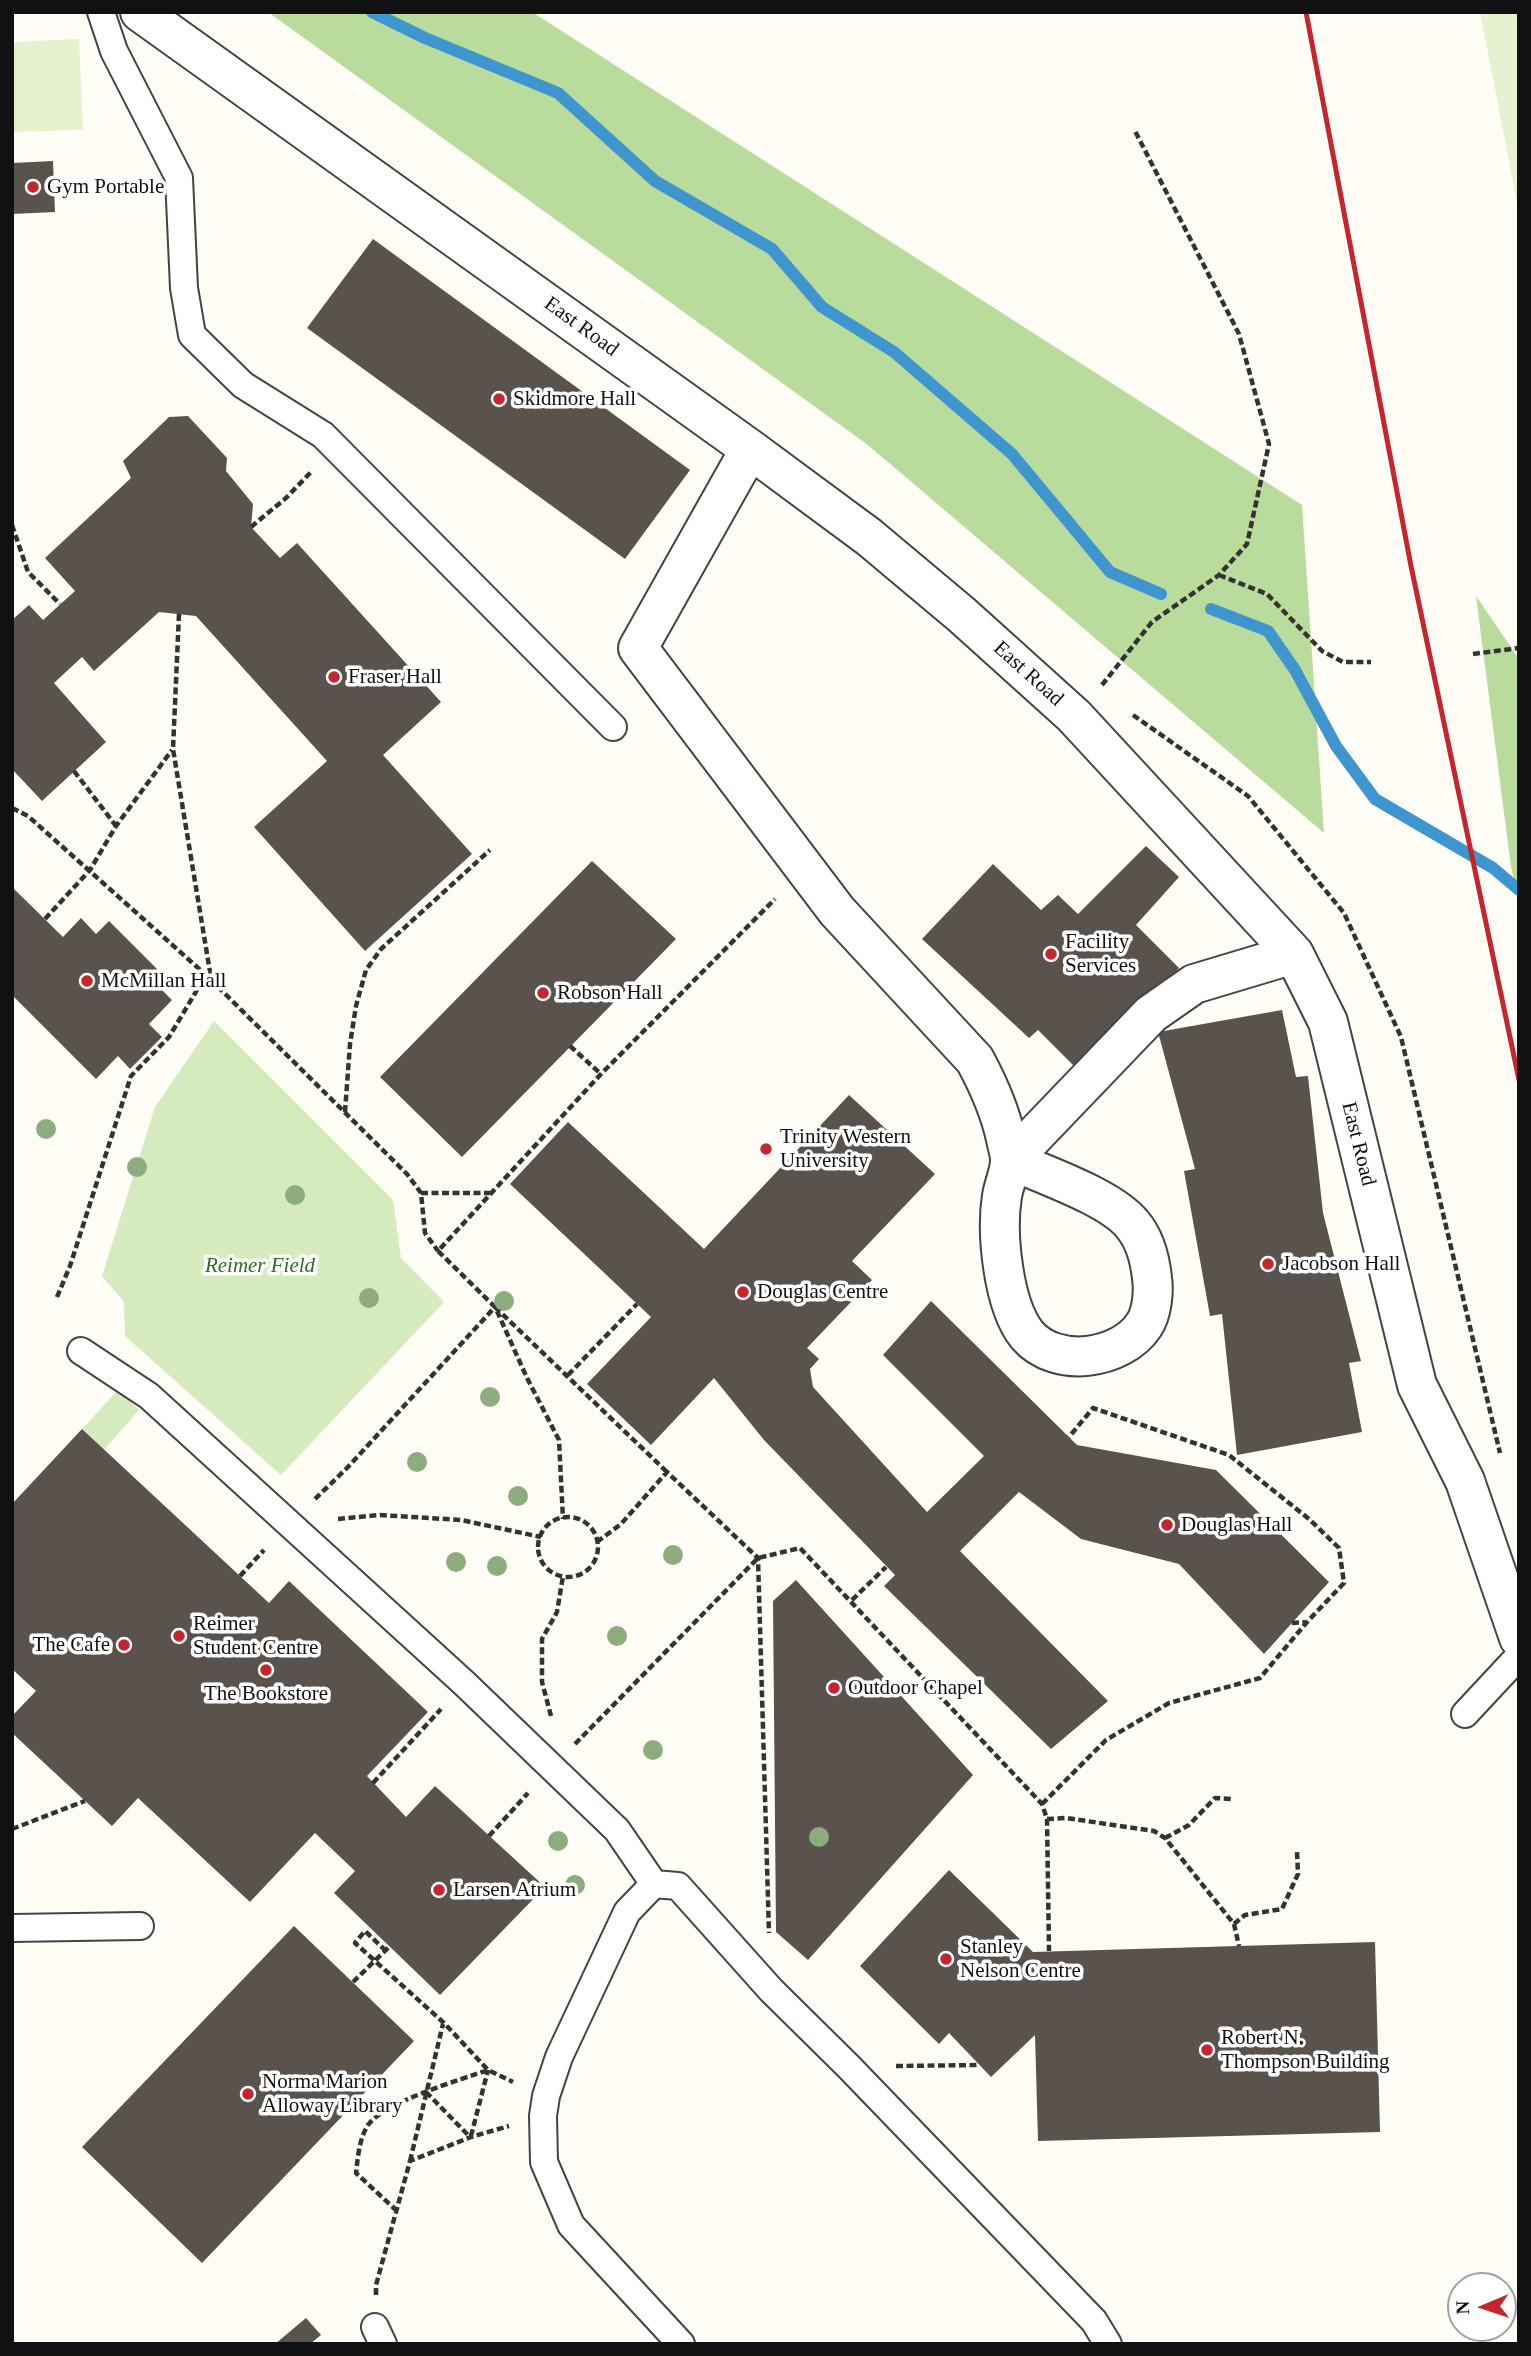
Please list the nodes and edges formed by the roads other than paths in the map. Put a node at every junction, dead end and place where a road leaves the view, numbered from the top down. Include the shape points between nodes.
1 (101, 12) edge
2 (140, 12) edge
3 (750, 449) junction
4 (613, 727) dead end
5 (1294, 954) junction
6 (1011, 1160) junction
7 (81, 1351) dead end
8 (1519, 1638) edge
9 (1519, 1656) edge
10 (1465, 1714) dead end
11 (654, 1884) junction
12 (140, 1926) dead end
13 (12, 1928) edge
14 (681, 2344) edge
15 (1108, 2344) edge

1 - 4 lane via 114,51 179,178 184,288 192,335 243,385 336,447
2 - 3 street, East Road
3 - 5 street, East Road via 869,537 1074,716
3 - 6 street via 638,648 837,911 975,1060 1001,1117
5 - 6 street via 1194,984 1151,1014
5 - 8 street, East Road via 1328,1022 1417,1385 1465,1481
6 - 6 street via 999,1224 1006,1286 1027,1334 1044,1349 1063,1354 1086,1356 1121,1346 1146,1322 1151,1305 1153,1283 1144,1242 1132,1224 1100,1200
7 - 11 lane via 149,1396 464,1683 617,1830
9 - 10 lane
11 - 14 lane via 628,1912 559,2057 543,2116 544,2162 571,2225
11 - 15 lane via 678,1886 771,1990 1094,2321
12 - 13 lane

